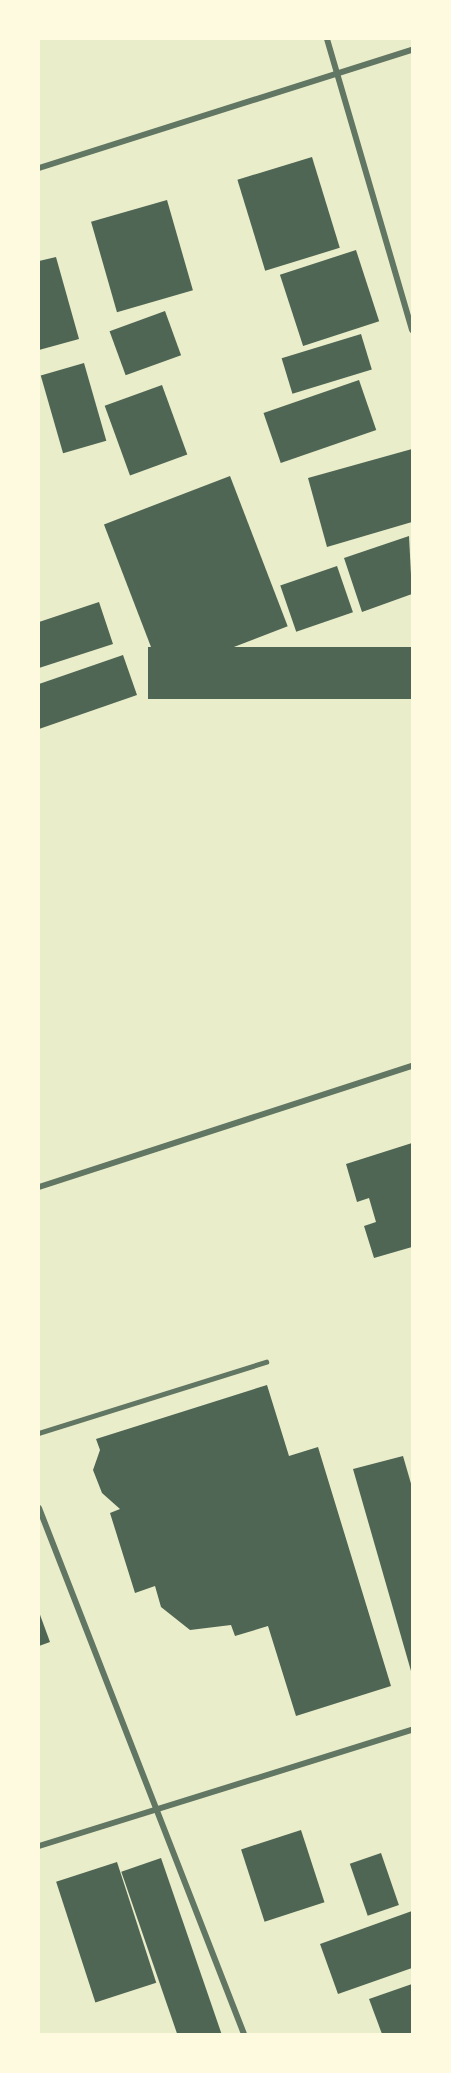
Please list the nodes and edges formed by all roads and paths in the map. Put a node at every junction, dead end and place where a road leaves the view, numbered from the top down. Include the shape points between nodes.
1 (327, 39) edge
2 (412, 50) edge
3 (337, 74) junction
4 (39, 168) edge
5 (412, 330) edge
6 (412, 1066) edge
7 (39, 1187) edge
8 (266, 1362) dead end
9 (39, 1433) edge
10 (39, 1508) edge
11 (412, 1730) edge
12 (159, 1813) junction
13 (39, 1846) edge
14 (244, 2034) edge

1 - 3 street
2 - 3 street
3 - 4 street
3 - 5 street
6 - 7 street
8 - 9 lane
10 - 12 street
11 - 12 street
12 - 13 street
12 - 14 street

